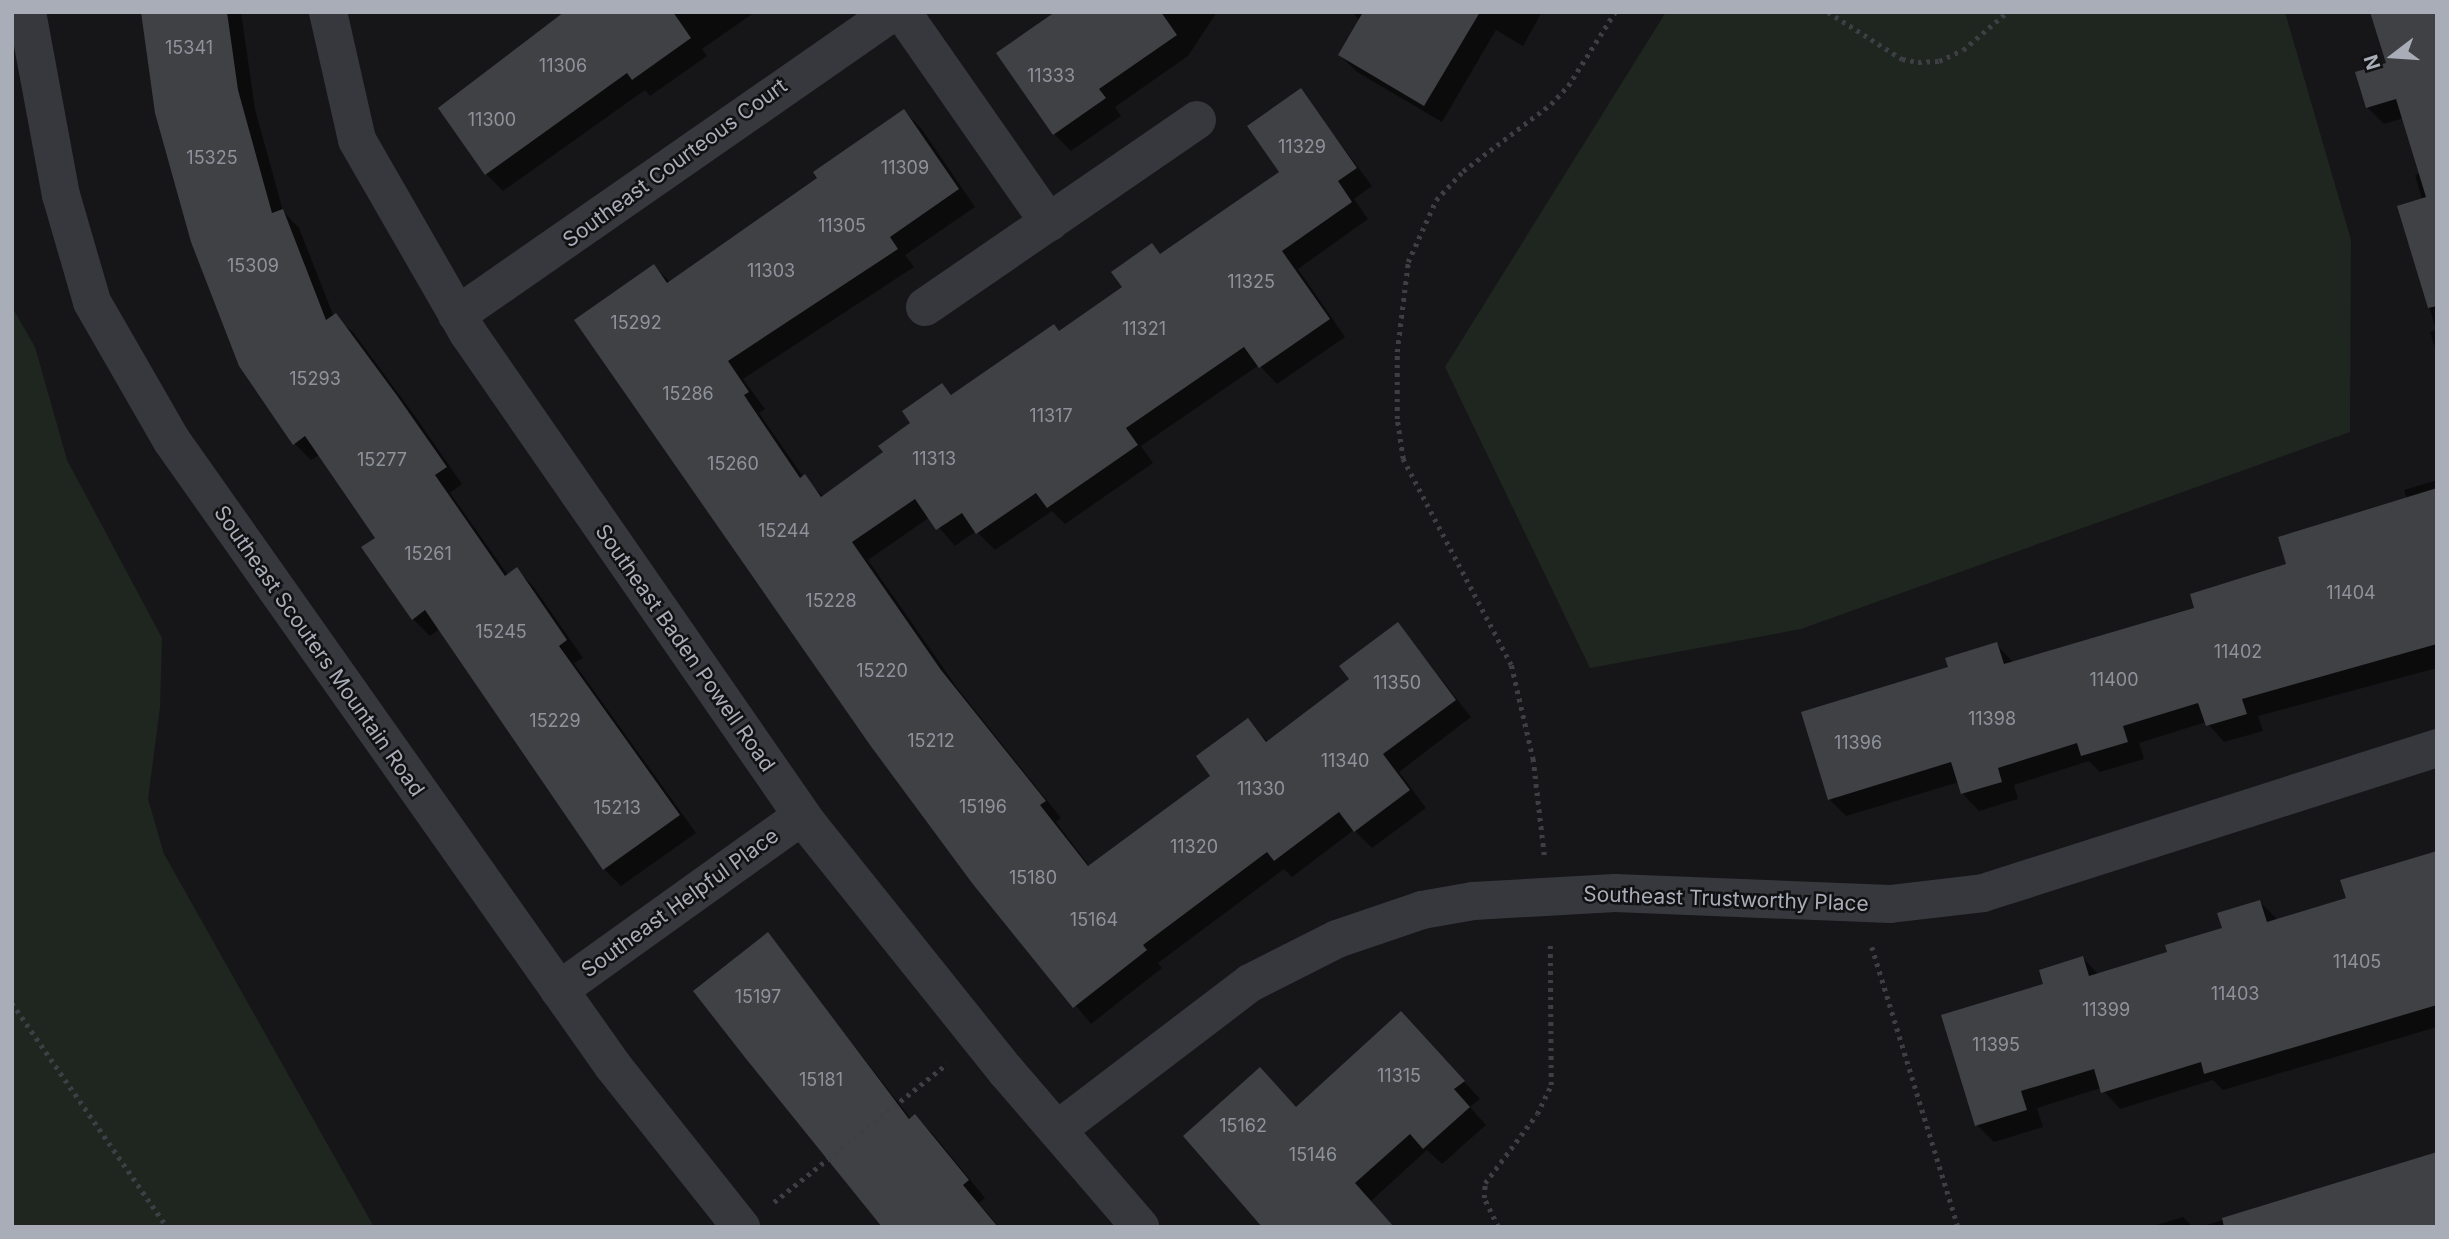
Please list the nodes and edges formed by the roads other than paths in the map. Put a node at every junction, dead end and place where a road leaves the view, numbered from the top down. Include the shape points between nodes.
1 (27, 12) edge
2 (328, 12) edge
3 (893, 12) edge
4 (902, 12) edge
5 (1197, 120) dead end
6 (1049, 223) junction
7 (925, 307) dead end
8 (457, 315) junction
9 (2437, 748) edge
10 (802, 816) junction
11 (559, 990) junction
12 (1057, 1130) junction
13 (753, 1218) edge
14 (1140, 1227) edge

1 - 11 street, Southeast Scouters Mountain Road via 61,195 92,302 172,441
2 - 8 street, Southeast Baden Powell Road via 357,140
3 - 8 street, Southeast Courteous Court
4 - 6 street
5 - 6 street
6 - 7 street
8 - 10 street, Southeast Baden Powell Road
9 - 12 street, Southeast Trustworthy Place via 1983,893 1927,901 1858,903 1615,893 1422,911 1337,939 1250,983
10 - 11 street, Southeast Helpful Place
10 - 12 street, Southeast Baden Powell Road
11 - 13 street, Southeast Scouters Mountain Road
12 - 14 street, Southeast Baden Powell Road

